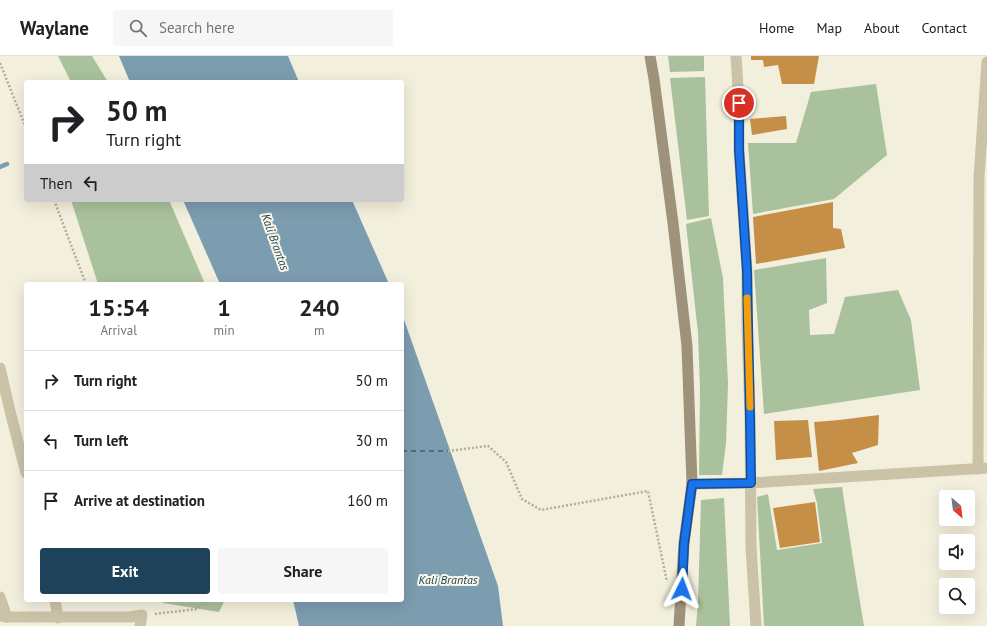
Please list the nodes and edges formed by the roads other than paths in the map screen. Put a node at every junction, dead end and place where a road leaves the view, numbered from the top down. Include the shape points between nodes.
1 (650, 56) edge
2 (736, 56) edge
3 (987, 62) edge
4 (0, 368) edge
5 (24, 465) edge
6 (982, 468) edge
7 (751, 483) junction
8 (692, 484) junction
9 (0, 597) edge
10 (55, 602) edge
11 (4, 617) edge
12 (58, 618) junction
13 (141, 621) edge
14 (679, 626) edge
15 (756, 626) edge

1 - 8 main road via 687,346
2 - 7 street via 747,271
3 - 6 street via 979,177
4 - 5 street
6 - 7 street
7 - 8 street
7 - 15 street via 751,547
8 - 14 main road via 684,544
9 - 11 street
10 - 12 street
11 - 12 street
12 - 13 street via 130,617

